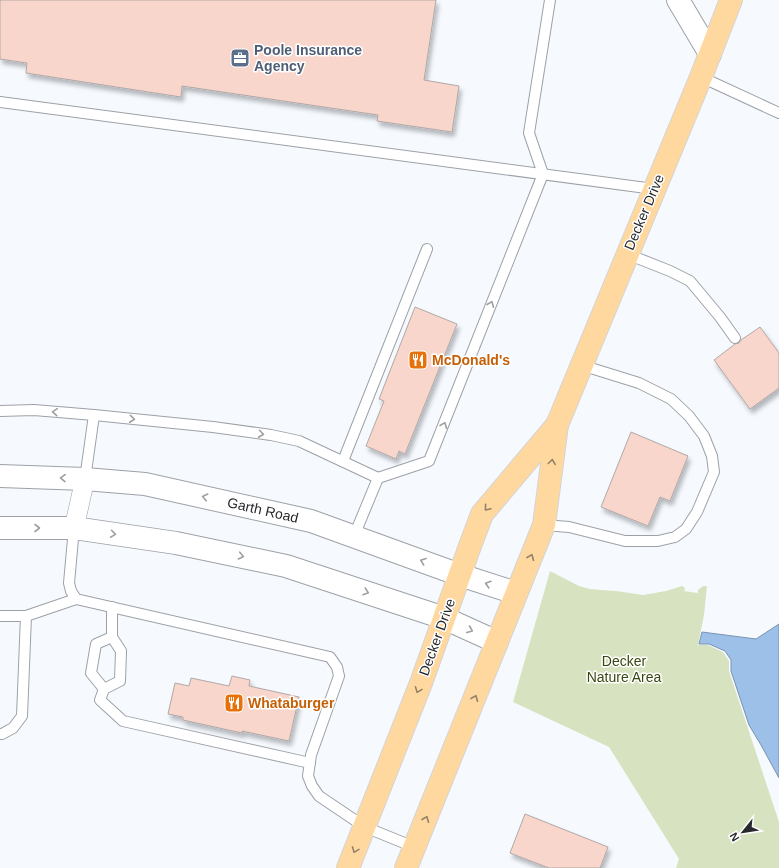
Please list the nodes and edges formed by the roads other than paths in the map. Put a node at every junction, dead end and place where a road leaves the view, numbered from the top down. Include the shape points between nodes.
1 (550, 0) edge
2 (678, 0) edge
3 (731, 0) edge
4 (710, 54) junction
5 (701, 77) junction
6 (0, 102) edge
7 (779, 113) edge
8 (543, 174) junction
9 (654, 189) junction
10 (427, 249) dead end
11 (627, 254) junction
12 (734, 338) dead end
13 (582, 365) junction
14 (0, 411) edge
15 (94, 415) junction
16 (557, 425) junction
17 (343, 461) junction
18 (0, 476) edge
19 (378, 478) junction
20 (85, 479) junction
21 (544, 525) junction
22 (0, 528) edge
23 (74, 528) junction
24 (354, 536) junction
25 (460, 575) junction
26 (516, 593) junction
27 (76, 599) junction
28 (112, 607) junction
29 (0, 616) edge
30 (26, 616) junction
31 (444, 618) junction
32 (112, 637) junction
33 (497, 642) junction
34 (104, 689) junction
35 (0, 734) edge
36 (310, 763) junction
37 (365, 827) junction
38 (414, 847) junction
39 (348, 868) edge
40 (406, 868) edge

1 - 8 lane via 529,133
2 - 4 main road
3 - 4 main road, Decker Drive
4 - 5 main road, Decker Drive
5 - 7 lane
5 - 9 main road, Decker Drive
6 - 8 lane
8 - 9 lane
19 -> 8 lane via 429,461
9 - 11 main road, Decker Drive
10 - 17 lane
11 - 12 lane via 690,281
11 - 13 main road, Decker Drive
13 - 16 main road, Decker Drive
13 - 21 lane via 639,383 671,399 689,416 704,436 712,456 714,472 697,512 686,529 675,537 658,541 625,541 569,527
15 -> 14 lane via 34,410
15 -> 17 lane via 271,435 299,441
15 - 20 lane
21 -> 16 main road, Decker Drive
16 -> 25 main road, Decker Drive via 482,514
17 - 19 lane
20 -> 18 main road, Garth Road
19 - 24 lane
20 - 23 street
24 -> 20 main road, Garth Road via 312,521 145,484
26 -> 21 main road, Decker Drive
22 -> 23 main road
23 - 27 lane via 69,583
23 -> 31 main road via 176,543 286,566
25 -> 24 main road, Garth Road
26 -> 25 main road, Garth Road
25 - 31 main road, Decker Drive
26 - 33 main road, Decker Drive
27 - 28 lane
27 - 30 lane
28 - 32 lane
28 - 36 lane via 330,657 337,667 339,676
29 - 30 lane
30 - 35 lane via 22,716 13,728
31 -> 33 main road
31 -> 37 main road, Decker Drive
32 - 34 lane via 121,651 120,682
32 - 34 lane via 96,644 92,673
38 -> 33 main road, Decker Drive
34 - 36 lane via 100,700 123,721
36 - 37 lane via 308,776 319,796
37 - 38 lane
37 -> 39 main road, Decker Drive
38 - 40 main road, Decker Drive

